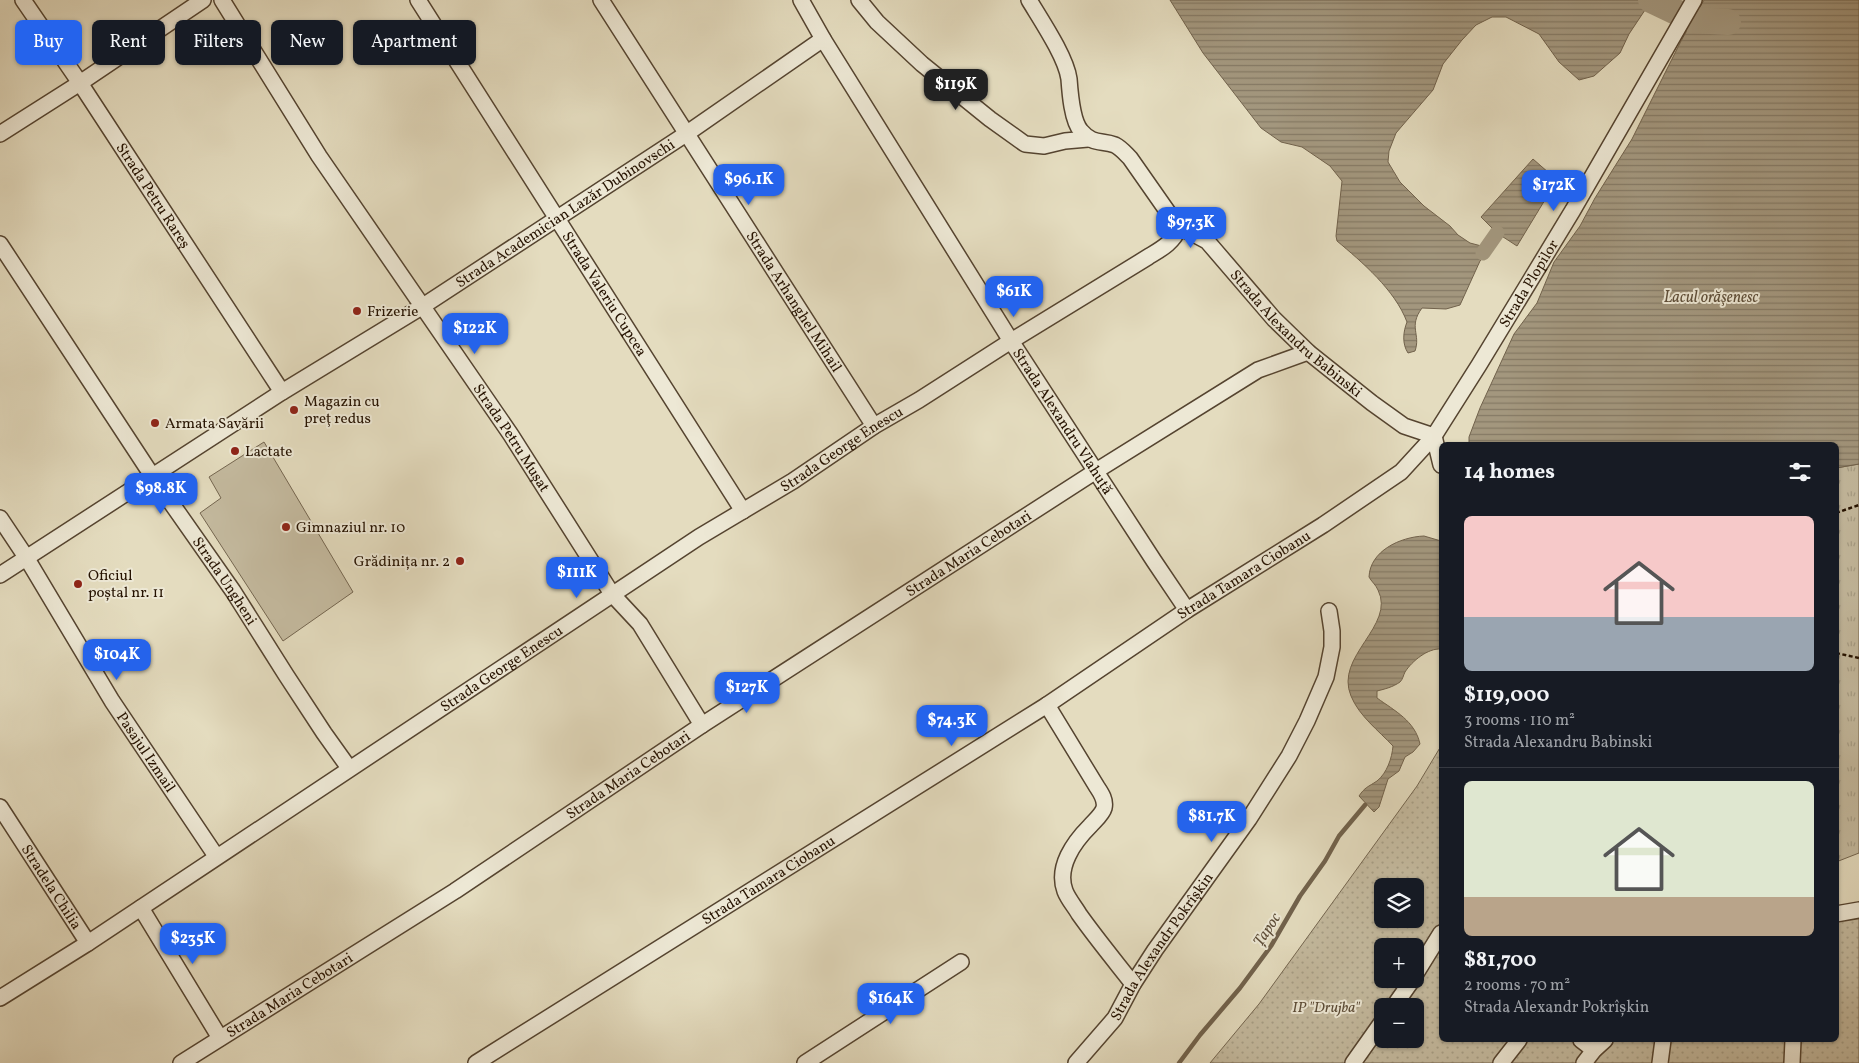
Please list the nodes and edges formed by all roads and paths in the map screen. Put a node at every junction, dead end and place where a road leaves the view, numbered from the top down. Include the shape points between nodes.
1 (23, 0) edge
2 (203, 0) edge
3 (222, 0) edge
4 (418, 0) edge
5 (601, 0) edge
6 (800, 0) edge
7 (859, 0) edge
8 (1029, 0) edge
9 (1694, 0) edge
10 (823, 39) junction
11 (80, 83) junction
12 (0, 134) edge
13 (686, 134) junction
14 (1088, 138) junction
15 (556, 218) junction
16 (1179, 228) junction
17 (0, 244) edge
18 (423, 306) junction
19 (1011, 341) junction
20 (1308, 352) junction
21 (282, 392) junction
22 (874, 426) junction
23 (1434, 436) junction
24 (1439, 457) edge
25 (1096, 472) junction
26 (153, 477) junction
27 (1859, 505) edge
28 (743, 511) junction
29 (1839, 512) edge
30 (0, 518) edge
31 (26, 557) junction
32 (0, 575) edge
33 (612, 594) junction
34 (1187, 610) junction
35 (1329, 611) dead end
36 (1839, 654) edge
37 (1859, 658) edge
38 (1047, 705) junction
39 (702, 725) junction
40 (349, 768) junction
41 (0, 807) edge
42 (216, 856) junction
43 (140, 908) junction
44 (1859, 910) edge
45 (1839, 913) edge
46 (1439, 936) edge
47 (88, 943) junction
48 (1424, 960) edge
49 (961, 962) dead end
50 (1134, 984) junction
51 (0, 998) edge
52 (1374, 1033) edge
53 (220, 1038) junction
54 (1517, 1042) edge
55 (1663, 1042) edge
56 (1792, 1042) edge
57 (1600, 1045) edge
58 (493, 1059) edge
59 (180, 1063) edge
60 (476, 1063) edge
61 (805, 1063) edge
62 (1076, 1063) edge
63 (1353, 1063) edge
64 (1501, 1063) edge
65 (1584, 1063) edge
66 (1660, 1063) edge
67 (1792, 1063) edge

1 - 11 street, Strada Petru Rareș
2 - 11 street
3 - 18 street, Strada Petru Mușat via 319,156
4 - 15 street, Strada Valeriu Cupcea
5 - 13 street, Strada Arhanghel Mihail
6 - 10 street, Strada Аlexandru Vlahuță
7 - 14 street via 877,22 922,64 1025,144 1044,146
8 - 14 street via 1062,60 1069,77 1076,123
9 - 23 street, Strada Plopilor via 1573,210
10 - 13 street, Strada Academician Lazăr Dubinovschi
10 - 19 street, Strada Аlexandru Vlahuță
11 - 12 street
11 - 21 street, Strada Petru Rareș
13 - 15 street, Strada Academician Lazăr Dubinovschi
13 - 22 street, Strada Arhanghel Mihail
14 - 16 street via 1121,148
15 - 18 street, Strada Academician Lazăr Dubinovschi
15 - 28 street, Strada Valeriu Cupcea
16 - 19 street, Strada George Enescu via 1169,244
16 - 20 street, Strada Alexandru Babinski via 1207,241 1274,319
17 - 26 street, Strada Ungheni
18 - 21 street, Strada Academician Lazăr Dubinovschi
18 - 33 street, Strada Petru Mușat
19 - 22 street, Strada George Enescu
19 - 25 street, Strada Аlexandru Vlahuță
20 - 23 street, Strada Alexandru Babinski via 1404,426
20 - 25 street, Strada Maria Cebotari via 1258,370
21 - 26 street, Strada Academician Lazăr Dubinovschi
22 - 28 street, Strada George Enescu
23 - 24 street
23 - 34 street, Strada Tamara Ciobanu via 1401,472
25 - 34 street, Strada Аlexandru Vlahuță
25 - 39 street, Strada Maria Cebotari
26 - 31 street, Strada Academician Lazăr Dubinovschi
26 - 40 street, Strada Ungheni via 233,591
27 - 29 path
28 - 33 street, Strada George Enescu
30 - 31 street, Pasajul Izmail
31 - 32 street, Strada Academician Lazăr Dubinovschi
31 - 42 street, Pasajul Izmail via 112,701
33 - 39 street, Strada Petru Mușat via 640,624
33 - 40 street, Strada George Enescu
34 - 38 street, Strada Tamara Ciobanu
35 - 50 street, Strada Alexandr Pokrîșkin via 1332,631 1330,661 1307,721 1267,792
36 - 37 path
38 - 50 street via 1097,787 1104,805 1104,810 1074,842 1064,871 1065,891 1099,942
38 - 58 street, Strada Tamara Ciobanu
39 - 53 street, Strada Maria Cebotari via 455,891
40 - 42 street, Strada George Enescu
41 - 47 street, Stradela Chilia
42 - 43 street, Strada George Enescu
43 - 47 street, Strada George Enescu
43 - 53 street
44 - 45 street
46 - 48 street
47 - 51 street, Strada George Enescu
49 - 61 street
50 - 62 street, Strada Alexandr Pokrîșkin via 1115,1018
52 - 63 street
53 - 59 street, Strada Maria Cebotari
54 - 64 street
55 - 66 street
56 - 67 street
57 - 65 street
58 - 60 street, Strada Tamara Ciobanu

